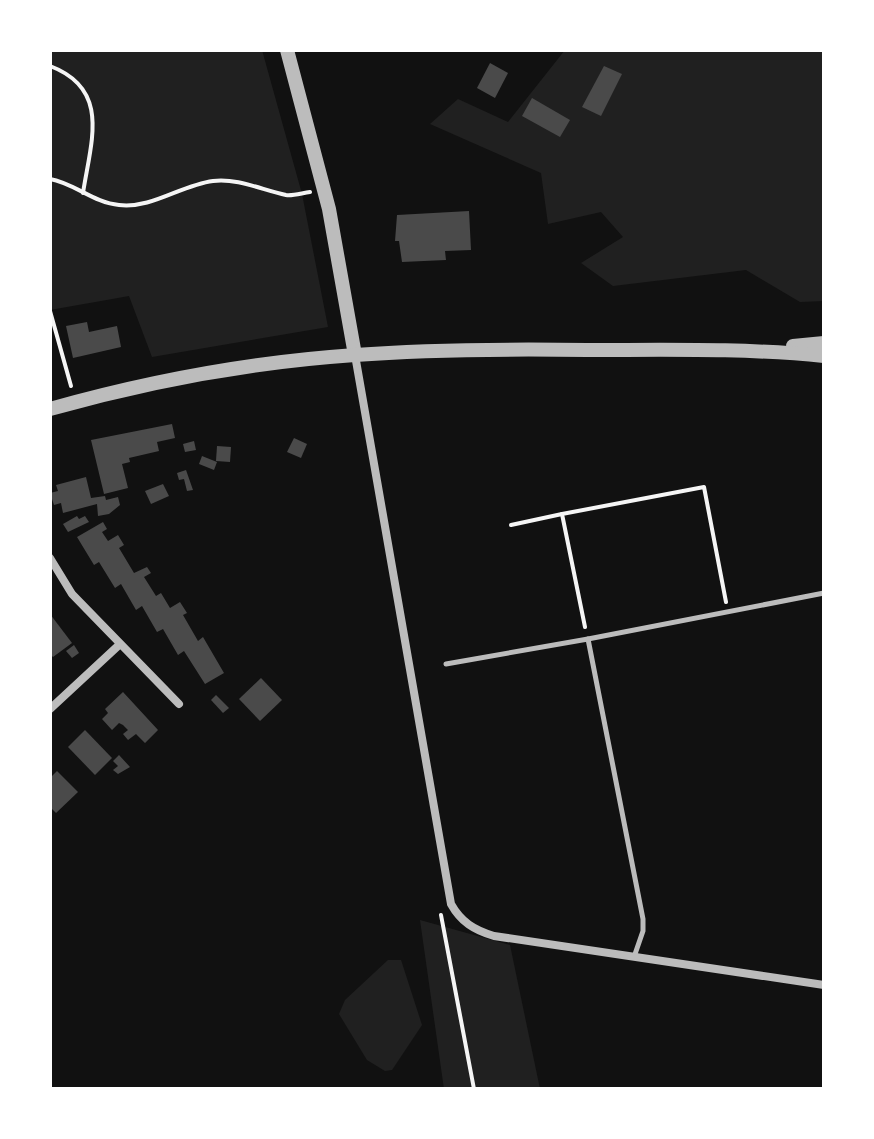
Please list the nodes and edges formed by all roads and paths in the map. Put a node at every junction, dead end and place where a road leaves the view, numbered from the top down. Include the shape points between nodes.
1 (287, 50) edge
2 (50, 66) edge
3 (50, 179) edge
4 (324, 190) junction
5 (83, 193) junction
6 (50, 311) edge
7 (824, 343) edge
8 (761, 350) junction
9 (355, 355) junction
10 (824, 356) edge
11 (76, 402) junction
12 (50, 409) edge
13 (562, 514) junction
14 (511, 525) dead end
15 (50, 558) edge
16 (824, 593) edge
17 (728, 612) junction
18 (588, 639) junction
19 (119, 645) junction
20 (446, 664) dead end
21 (179, 704) dead end
22 (50, 709) edge
23 (453, 907) junction
24 (634, 957) junction
25 (824, 985) edge
26 (474, 1089) edge

1 - 4 street
2 - 5 path via 79,82 91,100
3 - 5 path
4 - 5 path via 289,195 217,180 135,205 117,205
4 - 9 street
6 - 11 path
7 - 8 street
8 - 9 street via 470,349
8 - 10 street
9 - 11 street via 270,363
9 - 23 street
11 - 12 street
13 - 14 path
13 - 17 path via 704,487
13 - 18 path
15 - 19 street via 72,594
16 - 17 lane
17 - 18 lane
18 - 20 lane
18 - 24 lane via 640,899 643,931
19 - 21 street
19 - 22 street
23 - 24 street via 466,924 494,936
23 - 26 path via 440,914
24 - 25 street

